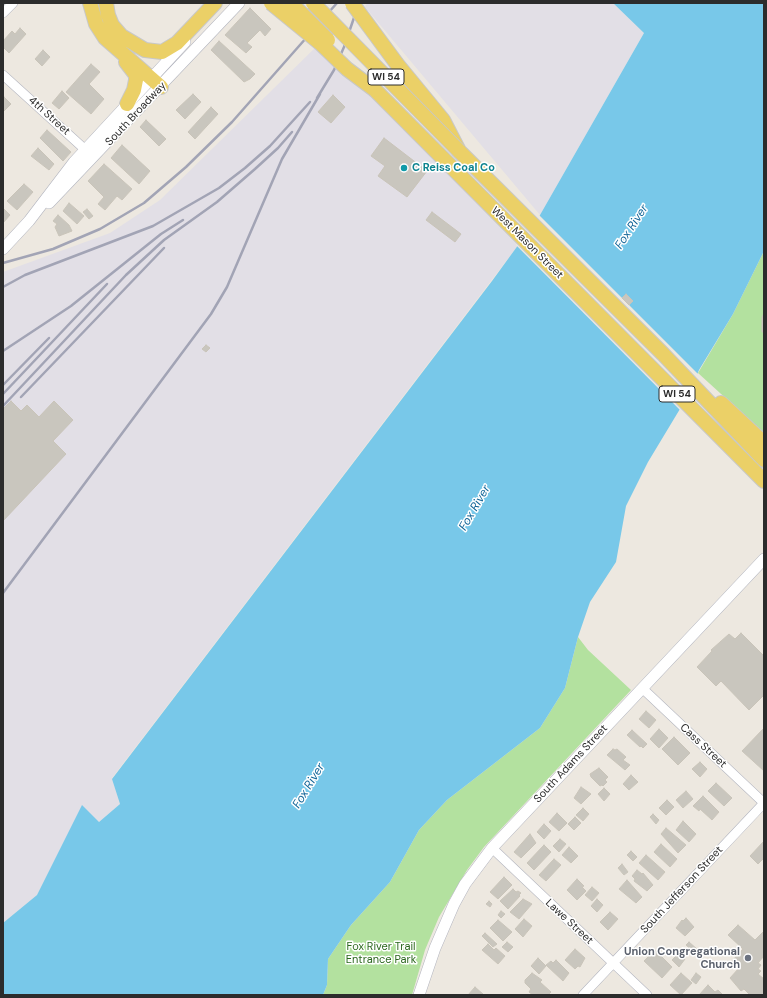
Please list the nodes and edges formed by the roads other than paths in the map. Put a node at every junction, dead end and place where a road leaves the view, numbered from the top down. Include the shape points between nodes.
1 (13, 3) edge
2 (90, 3) edge
3 (106, 3) edge
4 (215, 3) edge
5 (220, 3) edge
6 (240, 3) edge
7 (271, 3) edge
8 (291, 3) edge
9 (313, 3) edge
10 (352, 3) edge
11 (3, 13) edge
12 (112, 36) junction
13 (3, 75) edge
14 (159, 79) junction
15 (374, 90) junction
16 (127, 104) junction
17 (85, 149) junction
18 (460, 151) junction
19 (94, 157) junction
20 (29, 221) junction
21 (3, 249) edge
22 (663, 354) junction
23 (764, 443) edge
24 (764, 460) edge
25 (751, 468) junction
26 (764, 481) edge
27 (764, 488) edge
28 (764, 559) edge
29 (642, 688) junction
30 (764, 803) edge
31 (492, 848) junction
32 (613, 963) junction
33 (419, 995) edge
34 (583, 995) edge
35 (647, 995) edge

1 - 11 street
2 - 12 main road via 96,24
3 - 12 main road
4 - 12 main road via 177,43 162,52 145,50
5 - 14 street, South Broadway
6 - 14 street, South Broadway
7 - 15 main road, bridge
8 - 15 main road, West Mason Street / WI 54, bridge via 352,64
9 - 18 main road, West Mason Street / WI 54, bridge
10 - 18 main road, bridge via 386,50 443,120
12 - 14 main road
12 - 16 main road via 110,47 136,75 136,85
13 - 17 street, 4th Street
14 - 16 street, South Broadway
14 - 19 street, South Broadway
15 - 25 main road, West Mason Street / WI 54
16 - 17 street, South Broadway
17 - 19 street, 4th Street
17 - 20 street, South Broadway
18 - 22 main road, West Mason Street / WI 54
19 - 20 street, South Broadway
20 - 21 street, South Broadway
22 - 23 main road
22 - 24 main road, West Mason Street / WI 54
25 - 26 main road, West Mason Street / WI 54
25 - 27 main road
28 - 29 street, South Adams Street
29 - 30 street, Cass Street
29 - 31 street, South Adams Street
30 - 32 street, South Jefferson Street
31 - 32 street, Lawe Street
31 - 33 street, South Adams Street via 465,884 454,904
32 - 34 street, South Jefferson Street
32 - 35 street, Lawe Street

